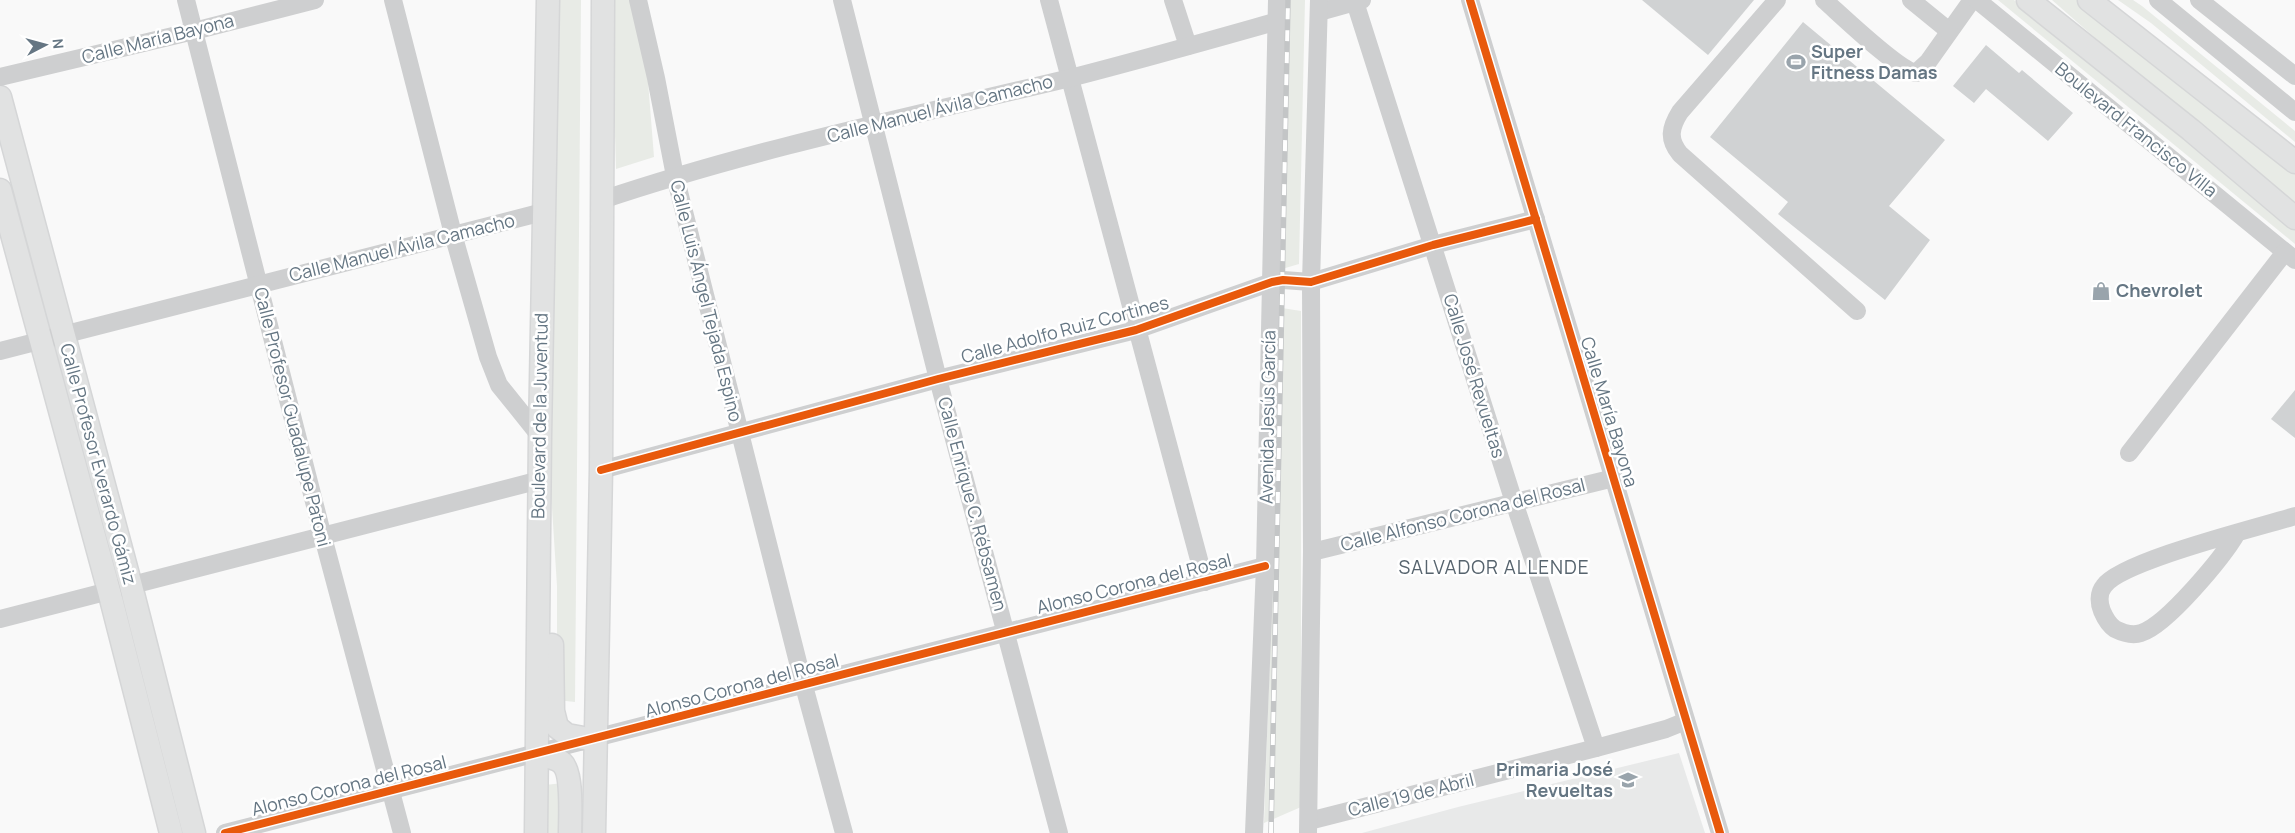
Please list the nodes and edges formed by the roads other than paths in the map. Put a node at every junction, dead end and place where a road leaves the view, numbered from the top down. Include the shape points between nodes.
1 (186, 0) edge
2 (315, 0) edge
3 (393, 0) edge
4 (548, 0) edge
5 (603, 0) edge
6 (638, 0) edge
7 (842, 0) edge
8 (1049, 0) edge
9 (1173, 0) edge
10 (1277, 0) edge
11 (1470, 0) edge
12 (1777, 0) edge
13 (1824, 0) edge
14 (1911, 0) edge
15 (1972, 0) edge
16 (1978, 0) edge
17 (2028, 0) edge
18 (2089, 0) edge
19 (2158, 0) edge
20 (2199, 0) edge
21 (1359, 1) edge
22 (1319, 6) edge
23 (1278, 22) junction
24 (194, 31) junction
25 (1949, 31) junction
26 (1188, 46) junction
27 (2295, 76) edge
28 (0, 77) edge
29 (1068, 78) junction
30 (0, 97) edge
31 (2295, 112) edge
32 (874, 124) junction
33 (2295, 162) edge
34 (675, 176) junction
35 (0, 190) edge
36 (602, 200) junction
37 (543, 212) junction
38 (2295, 218) edge
39 (1536, 219) junction
40 (454, 234) junction
41 (1433, 245) junction
42 (2290, 256) edge
43 (1272, 282) junction
44 (1310, 282) junction
45 (258, 284) junction
46 (1857, 311) dead end
47 (1136, 330) junction
48 (64, 334) junction
49 (42, 340) junction
50 (0, 351) edge
51 (938, 379) junction
52 (739, 432) junction
53 (540, 436) junction
54 (2129, 453) dead end
55 (601, 470) junction
56 (1614, 478) junction
57 (540, 480) junction
58 (1514, 502) junction
59 (2295, 516) edge
60 (2237, 533) junction
61 (323, 537) junction
62 (539, 546) junction
63 (1312, 552) junction
64 (1265, 566) junction
65 (1205, 582) junction
66 (131, 586) junction
67 (109, 591) junction
68 (0, 619) edge
69 (1006, 633) junction
70 (804, 686) junction
71 (1686, 721) junction
72 (594, 740) junction
73 (1596, 748) junction
74 (536, 754) junction
75 (391, 791) junction
76 (1309, 827) edge
77 (171, 833) edge
78 (194, 833) edge
79 (225, 833) edge
80 (402, 833) edge
81 (536, 833) edge
82 (570, 833) edge
83 (594, 833) edge
84 (844, 833) edge
85 (1059, 833) edge
86 (1254, 833) edge
87 (1720, 833) edge

1 - 24 street, Calle Profesor Guadalupe Patoni
2 - 24 street, Calle María Bayona
3 - 40 street
4 - 37 main road, Boulevard de la Juventud
5 - 36 main road
6 - 34 street, Calle Luis Ángel Tejada Espino
7 - 32 street, Calle Enrique C. Rébsamen
8 - 29 street
9 - 26 street
10 - 23 street, Avenida Jesús García
11 - 39 street, Calle María Bayona
12 - 46 street via 1680,112 1673,122 1672,140 1680,154
13 - 25 street via 1910,72 1921,70
14 - 25 street
15 - 25 street
16 - 42 street, Boulevard Francisco Villa
17 - 38 main road, Boulevard Francisco Villa
18 - 33 main road
19 - 31 street
20 - 27 street
21 - 22 street
21 - 41 street, Calle José Revueltas
22 - 44 street
23 - 26 street, Calle Manuel Ávila Camacho
23 - 43 street, Avenida Jesús García
24 - 28 street, Calle María Bayona
24 - 45 street, Calle Profesor Guadalupe Patoni
26 - 29 street, Calle Manuel Ávila Camacho
29 - 32 street, Calle Manuel Ávila Camacho
29 - 47 street
30 - 48 main road, Calle Profesor Everardo Gámiz
32 - 34 street, Calle Manuel Ávila Camacho
32 - 51 street, Calle Enrique C. Rébsamen
34 - 36 street, Calle Manuel Ávila Camacho
34 - 52 street, Calle Luis Ángel Tejada Espino
35 - 49 main road, Calle Profesor Everardo Gámiz
36 - 55 main road
37 - 40 street, Calle Manuel Ávila Camacho
37 - 53 main road, Boulevard de la Juventud
39 - 41 street, Calle Adolfo Ruiz Cortines
39 - 56 street, Calle María Bayona
40 - 45 street, Calle Manuel Ávila Camacho
40 - 53 street via 488,358 499,385
41 - 44 street, Calle Adolfo Ruiz Cortines
41 - 58 street, Calle José Revueltas
42 - 54 street
43 - 44 street, Calle Adolfo Ruiz Cortines
43 - 47 street, Calle Adolfo Ruiz Cortines
43 - 64 street, Avenida Jesús García
44 - 63 street
45 - 48 street, Calle Manuel Ávila Camacho
45 - 61 street, Calle Profesor Guadalupe Patoni
47 - 51 street, Calle Adolfo Ruiz Cortines
47 - 65 street
48 - 49 street, Calle Manuel Ávila Camacho
48 - 66 main road, Calle Profesor Everardo Gámiz
49 - 50 street, Calle Manuel Ávila Camacho
49 - 67 main road, Calle Profesor Everardo Gámiz
51 - 52 street, Calle Adolfo Ruiz Cortines
51 - 69 street, Calle Enrique C. Rébsamen
52 - 55 street, Calle Adolfo Ruiz Cortines
52 - 70 street, Calle Luis Ángel Tejada Espino
53 - 57 main road, Boulevard de la Juventud
55 - 72 main road
56 - 58 street, Calle Alfonso Corona del Rosal
56 - 71 street, Calle María Bayona
57 - 61 street
57 - 62 main road, Boulevard de la Juventud
58 - 63 street, Calle Alfonso Corona del Rosal
58 - 73 street, Calle José Revueltas
59 - 60 street
60 - 60 street via 2144,562 2112,578 2100,595 2105,618 2113,628 2124,633 2143,633 2169,613 2204,578
61 - 66 street
61 - 75 street, Calle Profesor Guadalupe Patoni
62 - 72 main road via 550,577 553,711 557,727 567,735
62 - 74 main road, Boulevard de la Juventud
63 - 76 street
64 - 65 street, Alonso Corona del Rosal
64 - 86 street, Avenida Jesús García
65 - 69 street, Alonso Corona del Rosal
66 - 67 street
66 - 78 main road, Calle Profesor Everardo Gámiz
67 - 68 street
67 - 77 main road, Calle Profesor Everardo Gámiz
69 - 70 street, Alonso Corona del Rosal
69 - 85 street, Calle Enrique C. Rébsamen
70 - 72 street, Alonso Corona del Rosal
70 - 84 street, Calle Luis Ángel Tejada Espino
71 - 73 street, Calle 19 de Abril
71 - 87 street, Calle María Bayona
72 - 74 street, Alonso Corona del Rosal
72 - 83 main road
73 - 76 street, Calle 19 de Abril
74 - 75 street, Alonso Corona del Rosal
74 - 81 main road, Boulevard de la Juventud
74 - 82 main road via 563,763 568,773
75 - 79 street, Alonso Corona del Rosal
75 - 80 street, Calle Profesor Guadalupe Patoni

